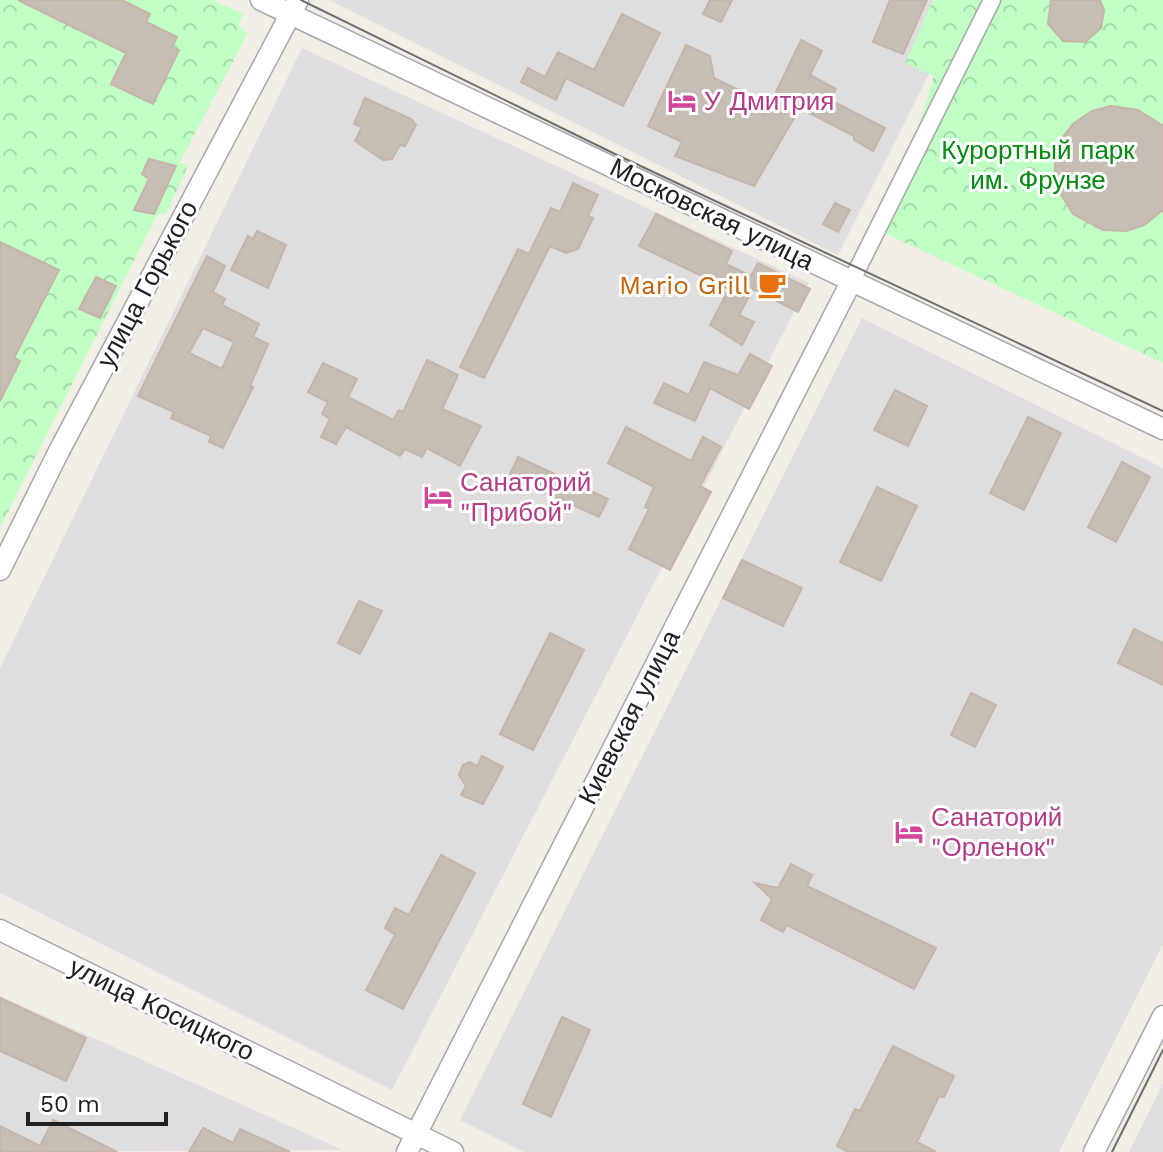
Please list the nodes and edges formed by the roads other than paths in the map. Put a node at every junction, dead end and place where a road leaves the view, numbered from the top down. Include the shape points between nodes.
1 (261, 0) edge
2 (992, 0) edge
3 (294, 7) edge
4 (851, 282) junction
5 (1163, 429) edge
6 (0, 570) edge
7 (0, 930) edge
8 (1163, 1016) edge
9 (412, 1143) edge
10 (453, 1152) edge
11 (1094, 1152) edge

1 - 3 street, Московская улица
2 - 4 street
3 - 4 street, Московская улица
3 - 6 street, улица Горького
4 - 5 street, Московская улица
4 - 9 street, Киевская улица
7 - 9 street, улица Косицкого
8 - 11 street
9 - 10 street, улица Косицкого

